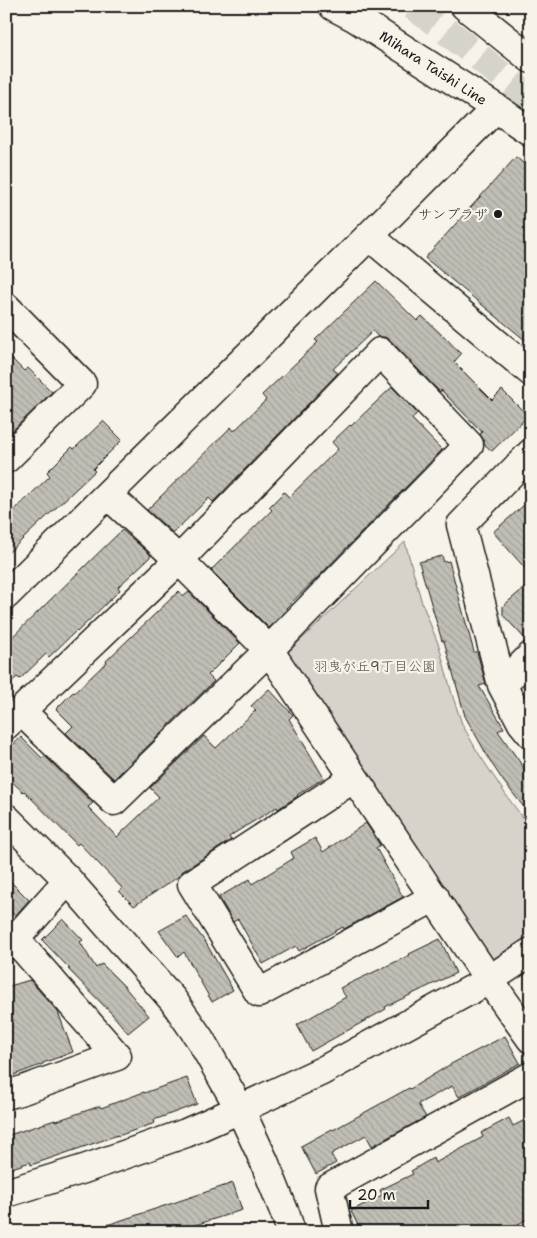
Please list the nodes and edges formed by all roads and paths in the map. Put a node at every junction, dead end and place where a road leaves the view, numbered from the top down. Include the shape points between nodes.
1 (333, 6) edge
2 (465, 6) edge
3 (531, 59) edge
4 (496, 108) junction
5 (531, 132) edge
6 (369, 236) junction
7 (6, 307) edge
8 (531, 372) edge
9 (531, 453) edge
10 (6, 459) edge
11 (108, 495) junction
12 (179, 560) junction
13 (6, 595) edge
14 (269, 650) junction
15 (531, 656) edge
16 (502, 686) junction
17 (14, 718) edge
18 (531, 734) edge
19 (354, 778) junction
20 (6, 818) edge
21 (68, 880) junction
22 (435, 897) junction
23 (10, 941) edge
24 (531, 952) edge
25 (489, 980) junction
26 (531, 1039) edge
27 (531, 1076) edge
28 (6, 1095) edge
29 (240, 1109) junction
30 (6, 1193) edge
31 (290, 1232) edge
32 (339, 1232) edge

1 - 4 street, Mihara Taishi Line
2 - 3 street
4 - 5 street, Mihara Taishi Line
4 - 6 street
6 - 8 street
6 - 11 street
7 - 10 street via 82,384
9 - 16 street via 461,525
11 - 12 street
11 - 13 street
12 - 14 street
12 - 14 street via 380,352 469,445
12 - 17 street
14 - 17 street via 114,801
14 - 19 street
15 - 16 street
16 - 18 street
19 - 22 street
19 - 22 street via 192,884 258,993
20 - 21 street
21 - 23 street
21 - 29 street via 173,1000 200,1039
22 - 25 street
23 - 28 street via 117,1056
24 - 25 street
25 - 26 street
25 - 29 street via 322,1071
27 - 32 street via 329,1188
29 - 30 street via 177,1136
29 - 31 street via 264,1161

